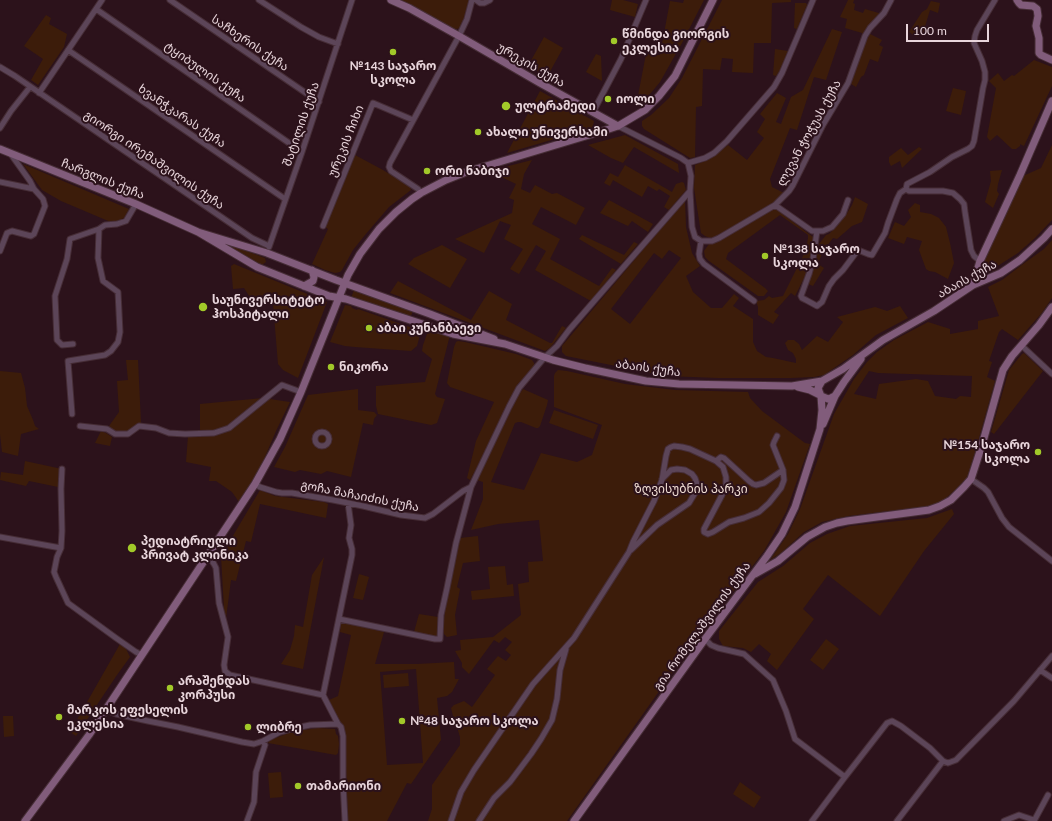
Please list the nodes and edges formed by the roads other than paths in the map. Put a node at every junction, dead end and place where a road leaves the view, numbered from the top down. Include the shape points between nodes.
1 (102, 0) edge
2 (170, 0) edge
3 (258, 0) edge
4 (352, 0) edge
5 (392, 0) edge
6 (472, 0) edge
7 (476, 0) edge
8 (490, 0) edge
9 (646, 0) edge
10 (713, 0) edge
11 (813, 0) edge
12 (891, 0) edge
13 (995, 0) edge
14 (1017, 0) edge
15 (96, 9) junction
16 (459, 36) junction
17 (338, 44) junction
18 (68, 50) junction
19 (1052, 60) edge
20 (0, 67) edge
21 (30, 87) junction
22 (39, 93) junction
23 (1052, 101) edge
24 (319, 102) junction
25 (593, 112) junction
26 (412, 120) junction
27 (618, 126) junction
28 (0, 128) edge
29 (0, 149) edge
30 (302, 152) junction
31 (10, 153) junction
32 (688, 163) junction
33 (0, 182) edge
34 (34, 189) junction
35 (906, 189) junction
36 (690, 191) junction
37 (421, 193) junction
38 (285, 199) junction
39 (848, 200) dead end
40 (136, 204) junction
41 (776, 205) junction
42 (323, 226) dead end
43 (99, 229) junction
44 (1052, 229) edge
45 (198, 232) junction
46 (817, 232) junction
47 (701, 241) junction
48 (269, 246) junction
49 (0, 249) edge
50 (267, 253) junction
51 (980, 261) junction
52 (312, 270) junction
53 (345, 283) junction
54 (973, 285) junction
55 (304, 286) junction
56 (339, 298) junction
57 (754, 301) dead end
58 (410, 306) junction
59 (1052, 307) edge
60 (430, 314) junction
61 (407, 319) junction
62 (426, 326) junction
63 (73, 344) dead end
64 (505, 344) junction
65 (1021, 345) junction
66 (865, 353) junction
67 (545, 357) junction
68 (1052, 374) edge
69 (824, 380) junction
70 (792, 386) junction
71 (301, 392) junction
72 (837, 394) junction
73 (820, 395) junction
74 (72, 414) dead end
75 (80, 426) dead end
76 (820, 429) junction
77 (777, 436) dead end
78 (716, 460) junction
79 (62, 469) dead end
80 (783, 470) junction
81 (971, 479) junction
82 (662, 480) junction
83 (255, 484) junction
84 (471, 487) junction
85 (348, 503) junction
86 (0, 537) edge
87 (61, 548) junction
88 (629, 552) junction
89 (206, 557) junction
90 (1052, 561) edge
91 (754, 575) junction
92 (339, 618) junction
93 (705, 640) junction
94 (566, 648) junction
95 (142, 655) junction
96 (1052, 656) edge
97 (1040, 670) junction
98 (1052, 678) edge
99 (323, 695) junction
100 (106, 710) junction
101 (338, 724) junction
102 (263, 741) junction
103 (943, 761) junction
104 (845, 777) junction
105 (1048, 795) dead end
106 (25, 821) edge
107 (247, 821) edge
108 (345, 821) edge
109 (451, 821) edge
110 (480, 821) edge
111 (574, 821) edge
112 (812, 821) edge
113 (897, 821) edge
114 (1004, 821) edge
115 (1034, 821) edge

1 - 15 street
2 - 24 street, საჩხერის ქუჩა
3 - 17 street via 319,37
4 - 17 street, შატილის ქუჩა
5 - 16 street, ურეკის ქუჩა
6 - 16 street
7 - 8 street via 484,3
9 - 25 street via 621,59
10 - 27 street via 675,76 645,110
11 - 32 street via 774,87 715,152
12 - 41 street, ლევან ჭოჭუას ქუჩა via 865,36 848,84 823,125 793,185
13 - 35 street via 975,36 974,43 982,61 985,80 972,146 907,184
14 - 19 street via 1021,5 1037,8 1039,53
15 - 18 street
15 - 30 street, ტყიბულის ქუჩა
16 - 25 street, ურეკის ქუჩა
16 - 26 street
17 - 24 street, შატილის ქუჩა
18 - 22 street
18 - 38 street, ხვანჭკარას ქუჩა
20 - 21 street, გიორგი ირემაშვილის ქუჩა
21 - 22 street, გიორგი ირემაშვილის ქუჩა
21 - 28 street
22 - 48 street, გიორგი ირემაშვილის ქუჩა via 252,238
23 - 51 street
24 - 30 street, შატილის ქუჩა
25 - 27 street, ურეკის ქუჩა
26 - 37 street via 389,167
26 - 42 street, ურეკის ჩიხი via 372,104
27 - 32 street, ურეკის ქუჩა
27 - 37 street via 466,172
29 - 31 street, ჩარგლის ქუჩა
30 - 38 street, შატილის ქუჩა
31 - 34 street
31 - 40 street, ჩარგლის ქუჩა
32 - 36 street via 691,176
33 - 34 street
34 - 49 street via 43,199 45,206 34,234 31,236 7,232
35 - 46 street via 897,198 885,233 872,255 858,250 834,279 822,302 817,306 801,296 813,259
35 - 51 street via 943,191 953,193 960,199 964,204 971,250
36 - 47 street via 692,227 695,236
36 - 67 street
37 - 53 street via 379,229 355,263
38 - 48 street, შატილის ქუჩა
39 - 46 street via 843,214 832,227
40 - 43 street via 126,221 104,225
40 - 45 street, ჩარგლის ქუჩა
41 - 46 street via 807,228
41 - 47 street, ლევან ჭოჭუას ქუჩა via 719,238
43 - 63 street via 70,239 67,259 55,296 57,340 62,345
43 - 74 street via 98,258 104,280 118,292 120,332 118,342 105,355 68,361
44 - 54 street, აბაის ქუჩა via 1020,260 1001,273
45 - 50 street, ჩარგლის ქუჩა
45 - 55 street, ჩარგლის ქუჩა via 257,267
47 - 57 street via 699,254 704,264
48 - 50 street, შატილის ქუჩა
50 - 52 street, ჩარგლის ქუჩა
51 - 54 street
52 - 53 street, ჩარგლის ქუჩა
52 - 55 street via 313,281
53 - 56 street
53 - 58 street, აბაის ქუჩა
54 - 66 street, აბაის ქუჩა
55 - 56 street, ჩარგლის ქუჩა
56 - 61 street, აბაის ქუჩა
56 - 71 street
58 - 60 street, აბაის ქუჩა
58 - 61 street via 414,313
59 - 65 street
60 - 62 street via 422,317 422,322
60 - 64 street, აბაის ქუჩა
61 - 62 street, აბაის ქუჩა
62 - 64 street, აბაის ქუჩა
64 - 67 street, აბაის ქუჩა
65 - 68 street
65 - 81 street via 1003,370
66 - 69 street, აბაის ქუჩა
66 - 72 street, აბაის ქუჩა
67 - 70 street, აბაის ქუჩა via 646,381
67 - 84 street via 519,388
69 - 70 street, აბაის ქუჩა
69 - 72 street via 833,379 838,384
69 - 73 street via 818,388
70 - 73 street, აბაის ქუჩა
71 - 75 street via 282,385 229,428 214,433 169,433 139,426 128,434 115,434 108,429
71 - 83 street via 280,439
72 - 73 street via 828,399
72 - 76 street, გია რომელაშვილის ქუჩა
73 - 76 street, გია რომელაშვილის ქუჩა
76 - 91 street, გია რომელაშვილის ქუჩა via 795,508 782,534
77 - 80 street via 773,445
78 - 80 street via 721,456 756,485 764,483
78 - 80 street via 723,467 727,481 704,529 706,533 764,508 782,488
78 - 82 street via 690,449 671,447 666,456
79 - 87 street
81 - 90 street via 988,492 1010,527
81 - 91 street via 951,500 929,510 847,521 825,527
82 - 88 street
82 - 88 street via 671,470 685,470 695,478 696,493 689,503 657,525
83 - 85 street, გოჩა მაჩაიძის ქუჩა via 276,492
83 - 89 street
84 - 85 street, გოჩა მაჩაიძის ქუჩა via 425,518
84 - 92 street via 456,542 441,615 440,639
85 - 92 street via 351,525 349,538 352,549
86 - 87 street
87 - 95 street via 54,572 68,603
88 - 94 street
89 - 95 street
89 - 99 street via 216,568 219,603 228,637 225,671 230,675
91 - 93 street, გია რომელაშვილის ქუჩა
92 - 99 street
93 - 104 street via 718,648 744,654 773,680 795,739
93 - 111 street, გია რომელაშვილის ქუჩა
94 - 109 street via 532,684 474,770 461,792
94 - 110 street via 552,720 527,759 494,798
95 - 100 street
96 - 97 street
97 - 98 street
97 - 103 street via 1014,701 956,760 948,763
99 - 101 street
100 - 102 street via 148,722 242,742 254,744
100 - 106 street
101 - 102 street via 291,729
101 - 108 street via 343,736
102 - 107 street via 265,745 256,772 254,802
103 - 104 street via 930,748 892,721 887,723
103 - 113 street
104 - 112 street
105 - 115 street
114 - 115 street via 1019,815

